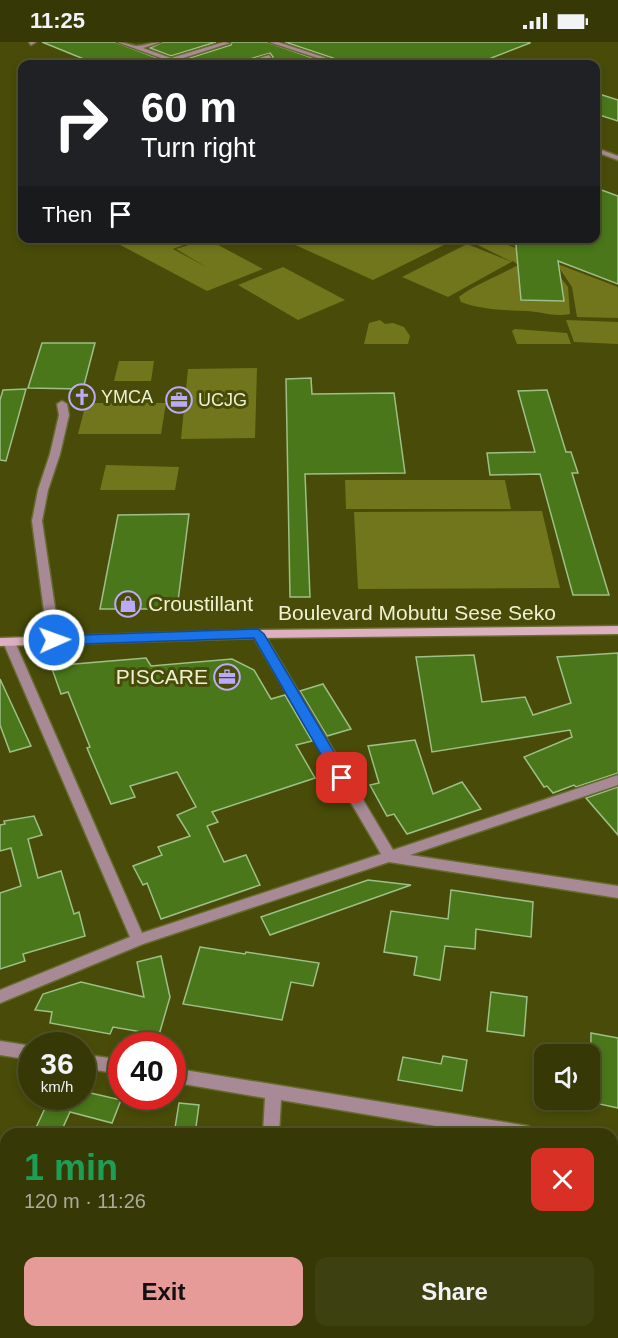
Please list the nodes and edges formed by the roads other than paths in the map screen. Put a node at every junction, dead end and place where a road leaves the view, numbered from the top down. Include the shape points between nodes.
1 (120, 42) edge
2 (158, 42) edge
3 (272, 42) edge
4 (227, 43) edge
5 (137, 48) junction
6 (269, 57) dead end
7 (171, 60) joint
8 (258, 60) edge
9 (328, 60) edge
10 (600, 151) edge
11 (618, 158) edge
12 (62, 404) dead end
13 (618, 630) edge
14 (258, 634) junction
15 (54, 640) junction
16 (5, 642) edge
17 (618, 780) edge
18 (390, 857) junction
19 (618, 892) edge
20 (138, 940) junction
21 (0, 997) edge
22 (0, 1048) edge
23 (18, 1051) edge
24 (186, 1077) edge
25 (273, 1093) junction
26 (271, 1128) edge
27 (491, 1128) edge

1 - 5 street
2 - 5 street
3 - 9 street
4 - 7 street
5 - 7 street
6 - 8 street
10 - 11 street
12 - 15 street via 62,424 38,521
13 - 14 street, Boulevard Mobutu Sese Seko
14 - 15 street, Boulevard Mobutu Sese Seko
14 - 18 street
15 - 16 street, Boulevard Mobutu Sese Seko
16 - 20 street
17 - 18 street
18 - 19 street
18 - 20 street
20 - 21 street
22 - 23 street
24 - 25 street
25 - 26 street
25 - 27 street

